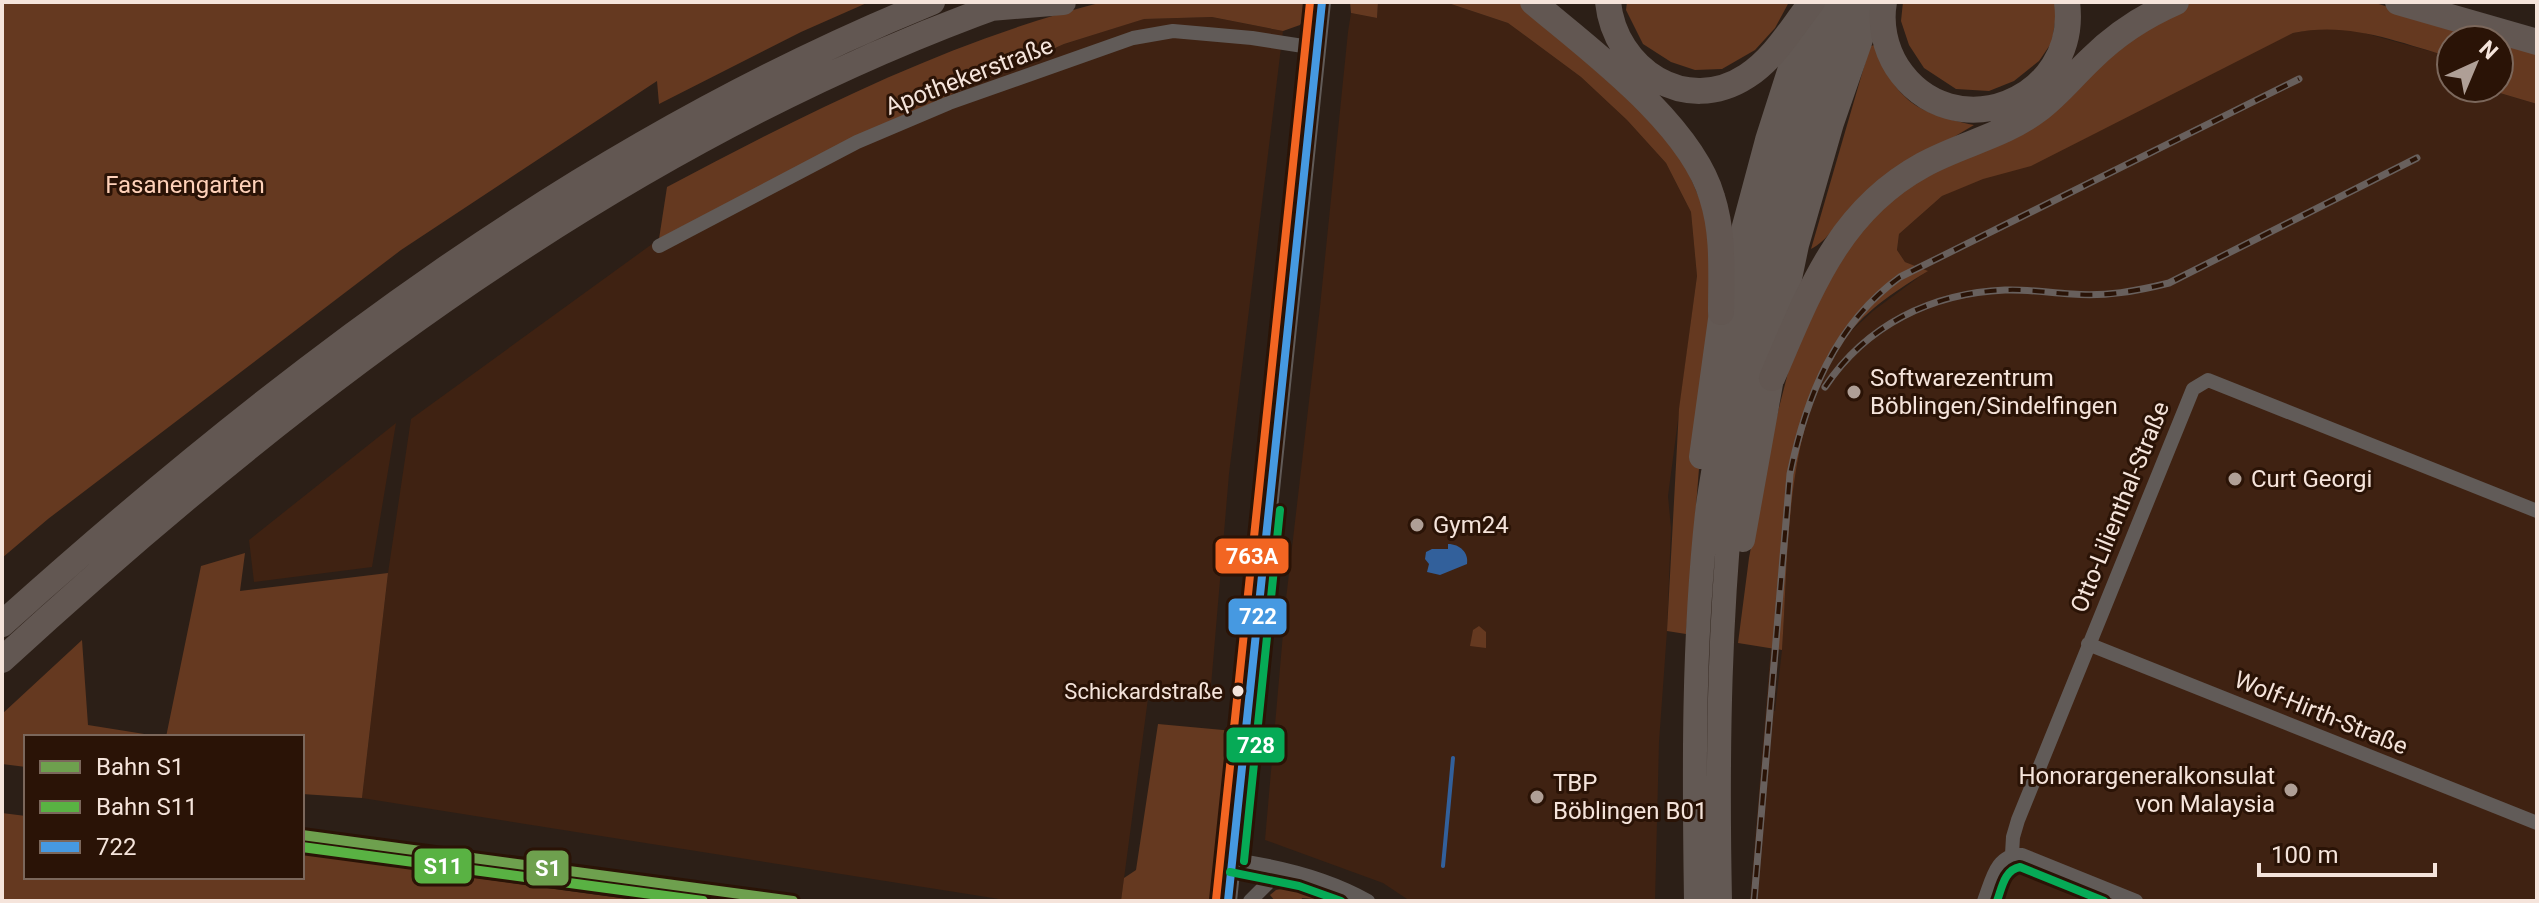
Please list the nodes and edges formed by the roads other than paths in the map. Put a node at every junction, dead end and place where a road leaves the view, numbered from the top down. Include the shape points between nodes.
1 (932, 2) edge
2 (1063, 2) edge
3 (1322, 2) edge
4 (1533, 2) edge
5 (1608, 2) edge
6 (1812, 2) edge
7 (1831, 2) edge
8 (1854, 2) edge
9 (1874, 2) edge
10 (1884, 2) edge
11 (2067, 2) edge
12 (2176, 2) edge
13 (2398, 2) edge
14 (2457, 2) edge
15 (999, 5) edge
16 (2537, 30) edge
17 (2537, 42) edge
18 (1316, 48) junction
19 (659, 246) dead end
20 (1721, 312) junction
21 (1772, 378) junction
22 (2537, 511) edge
23 (1702, 581) junction
24 (1724, 602) junction
25 (2, 624) edge
26 (2088, 644) junction
27 (2, 660) edge
28 (2537, 823) edge
29 (2012, 854) junction
30 (1232, 860) junction
31 (1286, 871) junction
32 (1228, 901) edge
33 (1250, 901) edge
34 (1368, 901) edge
35 (1696, 901) edge
36 (1720, 901) edge
37 (1984, 901) edge
38 (2136, 901) edge

1 - 25 highway via 805,58 679,123 459,259 246,416
2 - 15 highway
3 - 18 street
4 - 20 highway via 1663,117 1693,155 1717,218
5 - 6 highway via 1621,46 1643,71 1671,86 1705,90 1731,85 1755,71
6 - 20 highway via 1767,140
7 - 23 highway via 1783,146 1741,314 1715,450
8 - 24 highway via 1799,167 1762,317 1737,452
9 - 21 highway via 1809,198
10 - 11 highway via 1884,35 1903,75 1939,103 1973,110 2015,101 2048,75 2067,34
12 - 21 highway via 2122,32 2029,116 1926,163 1868,206 1819,270
13 - 17 highway
14 - 16 highway
15 - 27 highway via 868,59 743,120 485,274 255,444
18 - 19 street, Apothekerstraße via 1173,31 1133,38 949,103 857,142
18 - 30 street
20 - 23 highway via 1701,451
21 - 24 highway via 1737,581
22 - 26 street, Otto-Lilienthal-Straße via 2208,380 2189,394
23 - 35 highway via 1695,681
24 - 36 highway
26 - 28 street, Wolf-Hirth-Straße
26 - 29 street, Otto-Lilienthal-Straße via 2014,830
29 - 37 street via 2000,862
29 - 38 street
30 - 31 street
30 - 32 street
31 - 33 street
31 - 34 street via 1328,882

